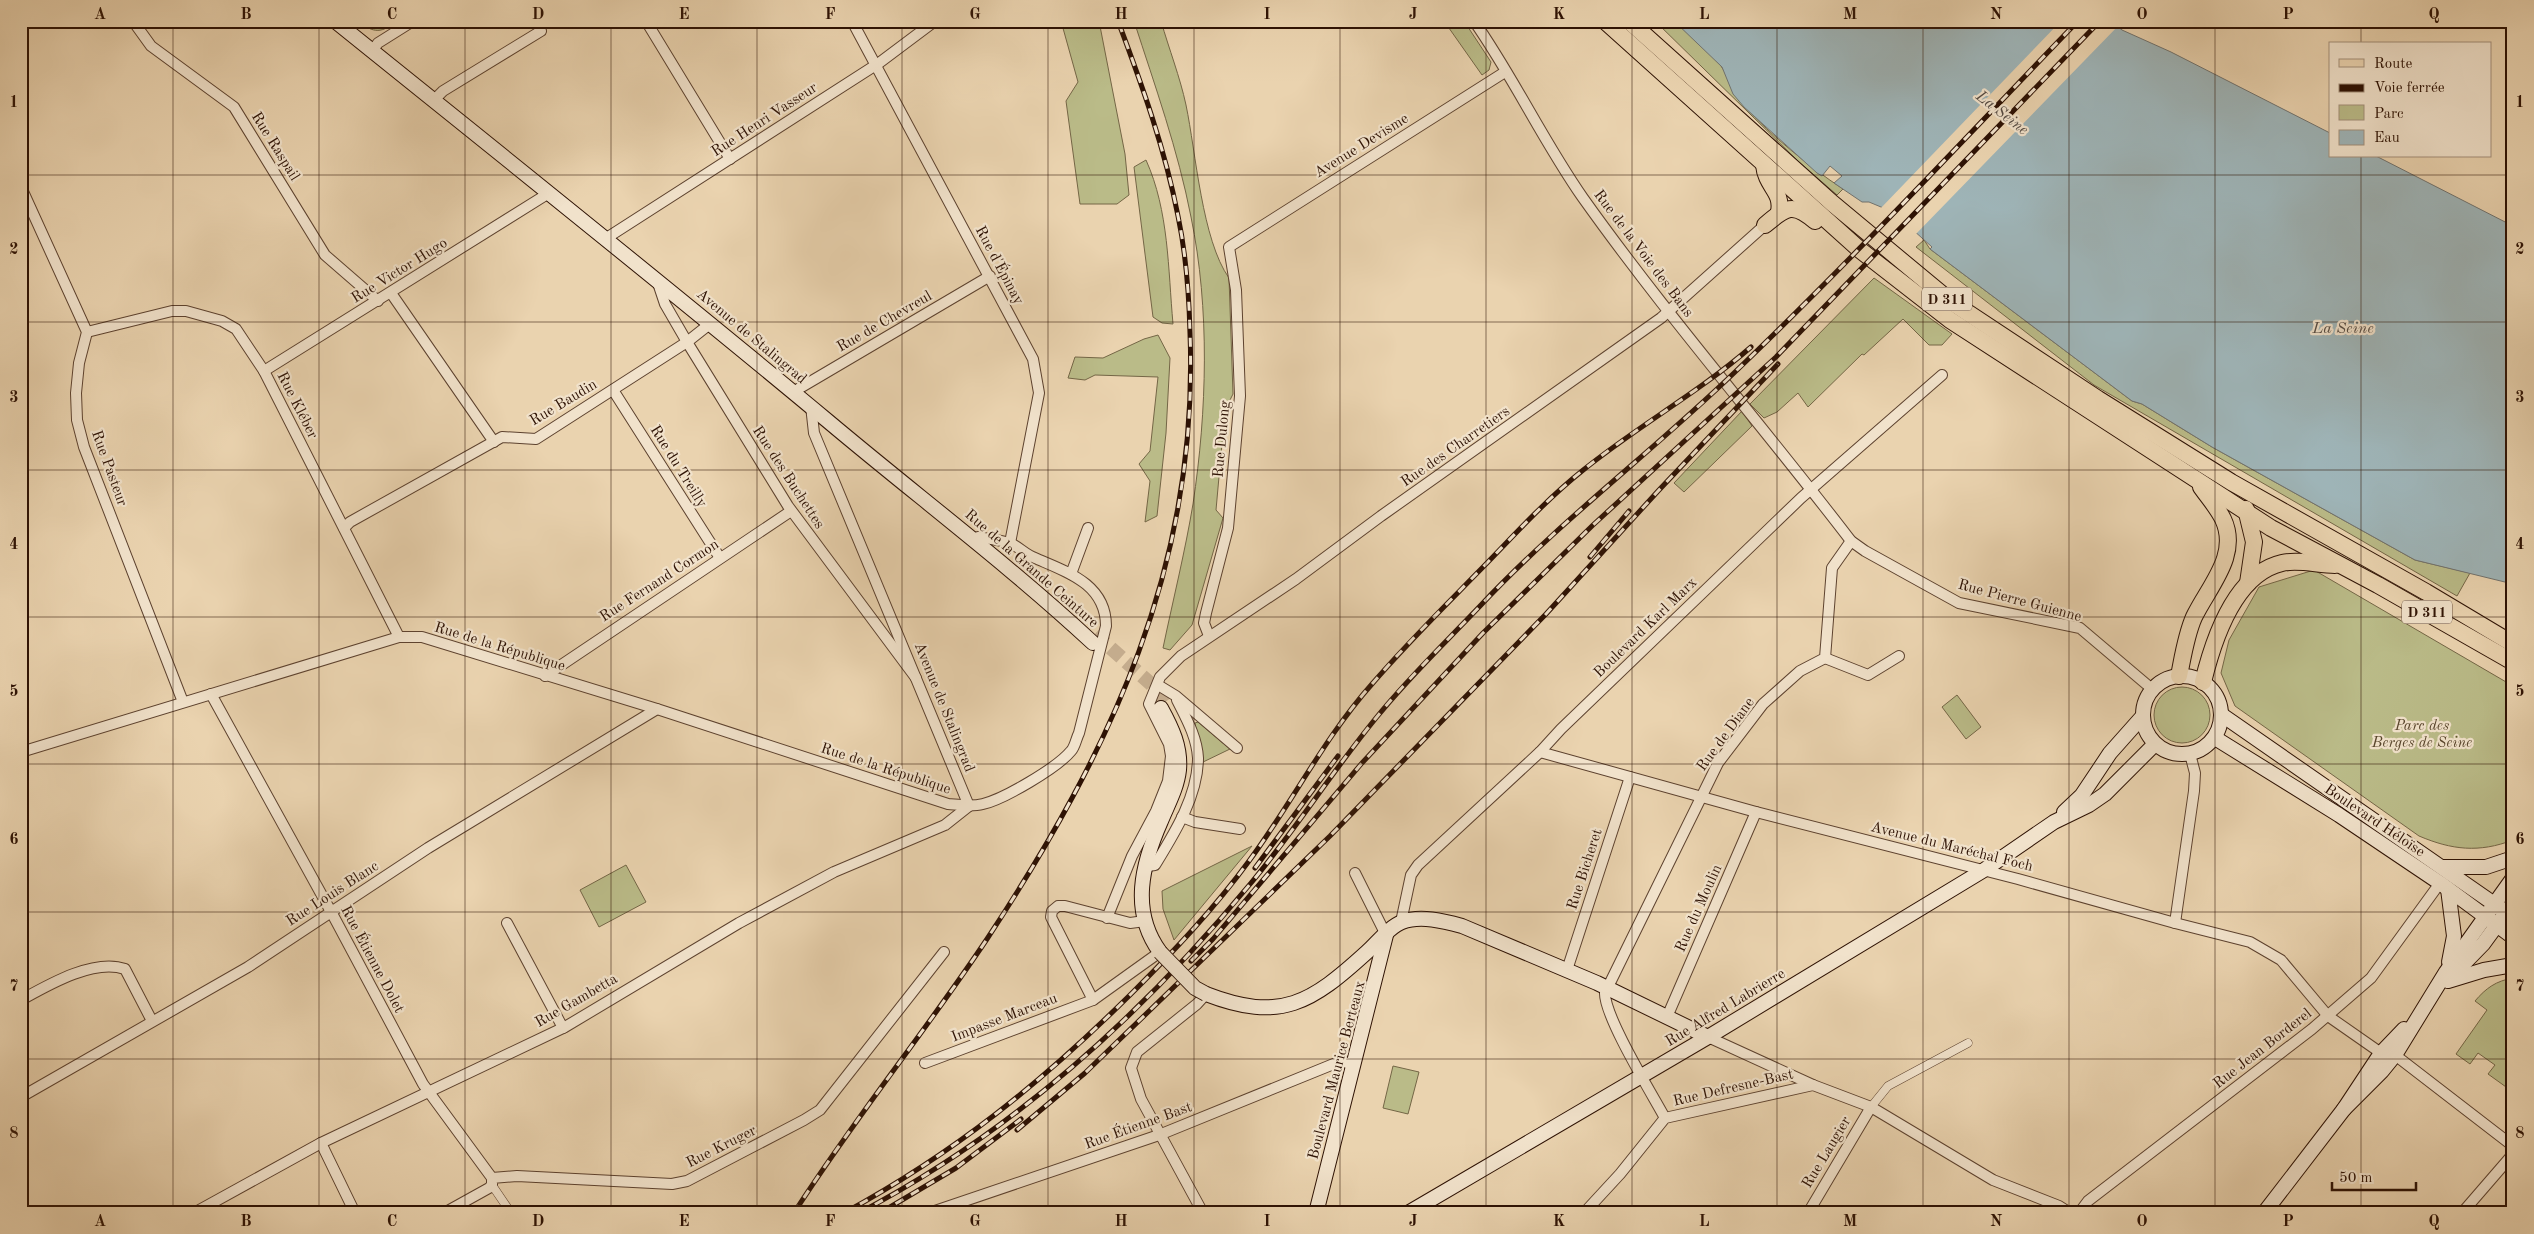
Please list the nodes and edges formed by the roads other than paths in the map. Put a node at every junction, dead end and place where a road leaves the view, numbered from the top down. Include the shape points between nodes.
1 (133, 21) edge
2 (335, 21) edge
3 (413, 21) edge
4 (646, 21) edge
5 (852, 21) edge
6 (935, 21) edge
7 (1474, 21) edge
8 (1605, 21) edge
9 (1629, 21) edge
10 (541, 31) dead end
11 (372, 51) junction
12 (874, 66) junction
13 (1505, 72) junction
14 (434, 100) junction
15 (730, 159) junction
16 (1764, 163) junction
17 (21, 187) edge
18 (549, 193) junction
19 (1779, 212) junction
20 (1765, 225) joint
21 (605, 238) junction
22 (1233, 243) joint
23 (1860, 250) junction
24 (990, 276) junction
25 (657, 280) junction
26 (391, 293) junction
27 (378, 301) junction
28 (1668, 311) junction
29 (711, 323) junction
30 (87, 332) junction
31 (687, 342) junction
32 (264, 371) junction
33 (1942, 376) dead end
34 (612, 390) junction
35 (793, 392) junction
36 (810, 406) junction
37 (494, 442) junction
38 (2197, 481) junction
39 (2231, 482) junction
40 (1811, 489) junction
41 (791, 511) junction
42 (2248, 514) junction
43 (950, 518) junction
44 (2304, 524) junction
45 (344, 528) junction
46 (1088, 528) dead end
47 (2271, 528) junction
48 (978, 537) junction
49 (1851, 541) junction
50 (2254, 542) junction
51 (1010, 543) junction
52 (720, 558) junction
53 (2340, 566) junction
54 (1072, 574) junction
55 (2219, 576) junction
56 (2248, 583) junction
57 (1209, 636) junction
58 (399, 637) junction
59 (2513, 644) edge
60 (1899, 656) dead end
61 (1825, 658) junction
62 (2513, 662) edge
63 (545, 676) junction
64 (2179, 676) junction
65 (916, 678) junction
66 (2203, 682) junction
67 (1158, 685) junction
68 (2152, 690) junction
69 (210, 694) junction
70 (183, 702) junction
71 (1168, 704) junction
72 (657, 710) junction
73 (2222, 715) junction
74 (2142, 716) junction
75 (2215, 738) junction
76 (2155, 744) junction
77 (1237, 748) dead end
78 (21, 752) edge
79 (1540, 752) junction
80 (2190, 754) junction
81 (1630, 777) junction
82 (1700, 796) junction
83 (969, 806) junction
84 (1756, 812) junction
85 (1182, 817) junction
86 (2054, 822) junction
87 (1240, 829) dead end
88 (2513, 858) edge
89 (1148, 866) junction
90 (2443, 867) junction
91 (1984, 870) junction
92 (1355, 873) dead end
93 (2513, 878) edge
94 (2444, 886) junction
95 (1142, 889) junction
96 (2494, 903) junction
97 (331, 911) junction
98 (2511, 911) edge
99 (2484, 917) junction
100 (1107, 918) junction
101 (1145, 921) junction
102 (1401, 922) junction
103 (507, 923) dead end
104 (2175, 923) junction
105 (2496, 926) junction
106 (1386, 935) junction
107 (2513, 938) edge
108 (944, 952) dead end
109 (1160, 952) junction
110 (1358, 960) junction
111 (2513, 965) edge
112 (1567, 970) junction
113 (2446, 977) junction
114 (1377, 978) junction
115 (1607, 988) junction
116 (1206, 994) junction
117 (21, 1000) edge
118 (1092, 1000) junction
119 (2328, 1016) junction
120 (1667, 1017) junction
121 (152, 1021) junction
122 (563, 1028) junction
123 (1708, 1037) junction
124 (1968, 1043) dead end
125 (2388, 1054) junction
126 (925, 1063) dead end
127 (1354, 1065) junction
128 (1642, 1076) junction
129 (1813, 1084) junction
130 (427, 1090) junction
131 (21, 1097) edge
132 (1871, 1107) junction
133 (1665, 1118) junction
134 (1159, 1136) junction
135 (320, 1143) junction
136 (2513, 1146) edge
137 (2513, 1154) edge
138 (492, 1181) junction
139 (194, 1213) edge
140 (354, 1213) edge
141 (444, 1213) edge
142 (511, 1213) edge
143 (929, 1213) edge
144 (1203, 1213) edge
145 (1316, 1213) edge
146 (1408, 1213) edge
147 (1584, 1213) edge
148 (1808, 1213) edge
149 (2070, 1213) edge
150 (2079, 1213) edge
151 (2264, 1213) edge
152 (2462, 1213) edge

1 - 27 street, Rue Raspail via 151,46 234,106 325,255
2 - 11 main road, Avenue de Stalingrad
3 - 11 street via 378,43
4 - 15 street
5 - 12 street, Rue d'Épinay
6 - 12 street, Rue Henri Vasseur
7 - 13 street, Rue de la Voie des Bans
8 - 16 main road, D 311
9 - 39 main road, D 311 via 1832,204 1950,301
10 - 14 street via 443,91
11 - 14 main road, Avenue de Stalingrad
12 - 15 street, Rue Henri Vasseur
12 - 24 street, Rue d'Épinay
13 - 22 street, Avenue Devisme
13 - 28 street, Rue de la Voie des Bans via 1583,198
14 - 18 main road, Avenue de Stalingrad
15 - 21 street, Rue Henri Vasseur
16 - 19 main road via 1765,178 1781,204
16 - 23 main road, D 311
17 - 30 street
18 - 21 main road, Avenue de Stalingrad
18 - 26 street, Rue Victor Hugo
19 - 20 main road
19 - 23 main road via 1794,208 1803,210 1842,246
20 - 28 street, Rue des Charretiers
21 - 25 main road, Avenue de Stalingrad
22 - 57 street, Rue Dulong via 1228,252 1236,290 1240,396 1228,528 1205,618
23 - 38 main road, D 311 via 1988,347
24 - 35 street, Rue de Chevreul
24 - 51 street, Rue d'Épinay via 1033,359 1039,393
25 - 29 main road, Avenue de Stalingrad
25 - 31 street, Rue des Buchettes
26 - 27 street, Rue Victor Hugo
26 - 37 street
27 - 32 street, Rue Victor Hugo
28 - 40 street, Rue de la Voie des Bans
28 - 57 street, Rue des Charretiers via 1296,579
29 - 31 street, Rue Baudin
29 - 35 main road, Avenue de Stalingrad
30 - 32 street, Rue Kléber via 172,311 186,311 236,328
30 - 70 street, Rue Pasteur via 76,393 84,447
31 - 34 street, Rue Baudin
31 - 41 street, Rue des Buchettes
32 - 45 street, Rue Kléber
33 - 40 street, Boulevard Karl Marx
34 - 37 street, Rue Baudin via 536,439 502,437
34 - 52 street, Rue du Treilly
35 - 36 main road, Avenue de Stalingrad
36 - 43 main road, Rue de la Grande Ceinture
36 - 65 street, Avenue de Stalingrad via 814,433
37 - 45 street, Rue Baudin
38 - 42 main road, D 311
38 - 55 main road via 2223,519 2226,530 2226,556
39 - 42 main road
39 - 44 main road, D 311
40 - 49 street, Rue Pierre Guienne
40 - 79 street, Boulevard Karl Marx
41 - 52 street, Rue Fernand Cormon
41 - 65 street, Rue des Buchettes
42 - 47 main road, D 311
42 - 50 main road
43 - 48 main road, Rue de la Grande Ceinture
43 - 48 main road, Rue de la Grande Ceinture via 1094,638
44 - 47 main road
44 - 59 main road, D 311
45 - 58 street, Rue Kléber
46 - 54 street
47 - 50 main road
47 - 53 main road, D 311
48 - 51 street, Rue de la Grande Ceinture
49 - 61 street via 1832,568
49 - 68 street, Rue Pierre Guienne via 1958,603 2080,628
50 - 55 main road
50 - 56 main road
51 - 54 street, Rue de la Grande Ceinture via 1032,557
52 - 63 street, Rue Fernand Cormon
53 - 56 main road via 2280,563
53 - 62 main road, D 311
54 - 83 street, Rue de la Grande Ceinture via 1093,591 1103,605 1106,626 1079,734 1072,750 1019,788 996,800
55 - 64 main road via 2190,628
56 - 66 main road via 2213,643
57 - 67 street, Rue des Charretiers via 1172,663 1160,677
58 - 63 street, Rue de la République via 422,637
58 - 69 street, Rue de la République
60 - 61 street via 1868,675
61 - 82 street, Rue de Diane via 1800,671 1763,704 1718,763
63 - 72 street, Rue de la République
64 - 66 main road
64 - 68 main road via 2160,682
65 - 83 street, Avenue de Stalingrad
66 - 73 main road via 2216,696
67 - 71 street
67 - 100 street, Rue des Charretiers via 1149,708 1165,734 1171,756 1170,770 1162,797 1132,856
68 - 74 main road
69 - 70 street, Rue de la République
69 - 97 street, Rue Étienne Dolet
70 - 78 street, Rue de la République
71 - 77 street
71 - 85 street via 1190,724 1198,758
71 - 89 main road via 1182,741 1185,768 1180,791
71 - 95 main road via 1179,769 1172,796 1146,858
72 - 83 street, Rue de la République via 948,804
72 - 97 street, Rue Louis Blanc via 428,848
73 - 75 main road
73 - 90 main road, Boulevard Héloïse
74 - 76 main road via 2146,732
74 - 86 main road, Rue Alfred Labrierre via 2110,753 2082,795
75 - 80 main road via 2204,749
75 - 94 main road, Boulevard Héloïse via 2339,815
76 - 80 main road via 2171,753
76 - 86 main road, Rue Alfred Labrierre via 2105,794
79 - 81 street, Avenue du Maréchal Foch
79 - 102 street, Boulevard Karl Marx via 1418,864 1411,875
80 - 104 street via 2195,773 2194,791
81 - 82 street, Avenue du Maréchal Foch
81 - 112 street, Rue Bicheret
82 - 84 street, Avenue du Maréchal Foch
82 - 115 street, Rue de Diane
83 - 122 street, Rue Gambetta via 945,825 834,872 739,923
84 - 91 street, Avenue du Maréchal Foch
84 - 120 street, Rue du Moulin
85 - 87 street
85 - 89 street via 1155,865
86 - 91 main road, Rue Alfred Labrierre
88 - 90 main road via 2486,866
89 - 95 main road
90 - 96 main road, Boulevard Héloïse
91 - 104 street, Avenue du Maréchal Foch
91 - 123 main road, Rue Alfred Labrierre
92 - 106 street
93 - 96 main road
94 - 99 main road, Boulevard Héloïse
94 - 113 main road via 2454,936
94 - 119 street, Rue Jean Borderel via 2370,978
95 - 101 main road
96 - 98 main road, Boulevard Héloïse
96 - 99 main road
97 - 121 street, Rue Louis Blanc via 248,966
97 - 130 street, Rue Étienne Dolet
98 - 105 main road
99 - 105 main road, Boulevard Héloïse
99 - 113 main road
100 - 101 street via 1130,923
100 - 118 street via 1065,906 1058,906 1052,911 1053,925
101 - 109 main road
102 - 106 main road
102 - 112 main road via 1426,920 1462,926
103 - 122 street
104 - 119 street, Avenue du Maréchal Foch via 2258,945 2286,965
105 - 107 main road, Boulevard Héloïse
105 - 113 main road via 2483,944
106 - 110 main road
106 - 114 main road, Boulevard Maurice Berteaux
108 - 138 street, Rue Kruger via 820,1110 687,1181 657,1184 517,1176
109 - 116 main road, bridge via 1195,988
109 - 118 street, Impasse Marceau
110 - 114 main road
110 - 116 main road via 1315,994 1286,1007 1245,1006
111 - 113 main road
112 - 115 main road
113 - 125 main road
114 - 127 main road, Boulevard Maurice Berteaux
115 - 120 main road
115 - 128 street via 1608,1007
116 - 134 street via 1137,1052 1131,1063 1141,1098
117 - 121 street via 77,973 115,965 125,969
118 - 126 street, Impasse Marceau
119 - 125 street, Avenue du Maréchal Foch
119 - 150 street, Rue Jean Borderel via 2088,1202
120 - 123 main road
121 - 131 street, Rue Louis Blanc
122 - 130 street, Rue Gambetta
123 - 128 main road, Rue Alfred Labrierre
123 - 129 street
124 - 132 street via 1888,1086
125 - 136 street, Avenue du Maréchal Foch
125 - 151 main road via 2382,1071 2344,1109
127 - 134 street, Rue Étienne Bast via 1341,1061
127 - 145 main road, Boulevard Maurice Berteaux
128 - 133 street
128 - 146 main road, Rue Alfred Labrierre
129 - 132 street
129 - 133 street, Rue Defresne-Bast
130 - 135 street, Rue Gambetta
130 - 138 street, Rue Étienne Dolet
132 - 148 street, Rue Laugier
132 - 149 street via 1993,1180
133 - 147 street, Rue Defresne-Bast
134 - 143 street, Rue Étienne Bast
134 - 144 street
135 - 139 street, Rue Gambetta
135 - 140 street
137 - 152 street
138 - 141 street, Rue Kruger
138 - 142 street, Rue Étienne Dolet

